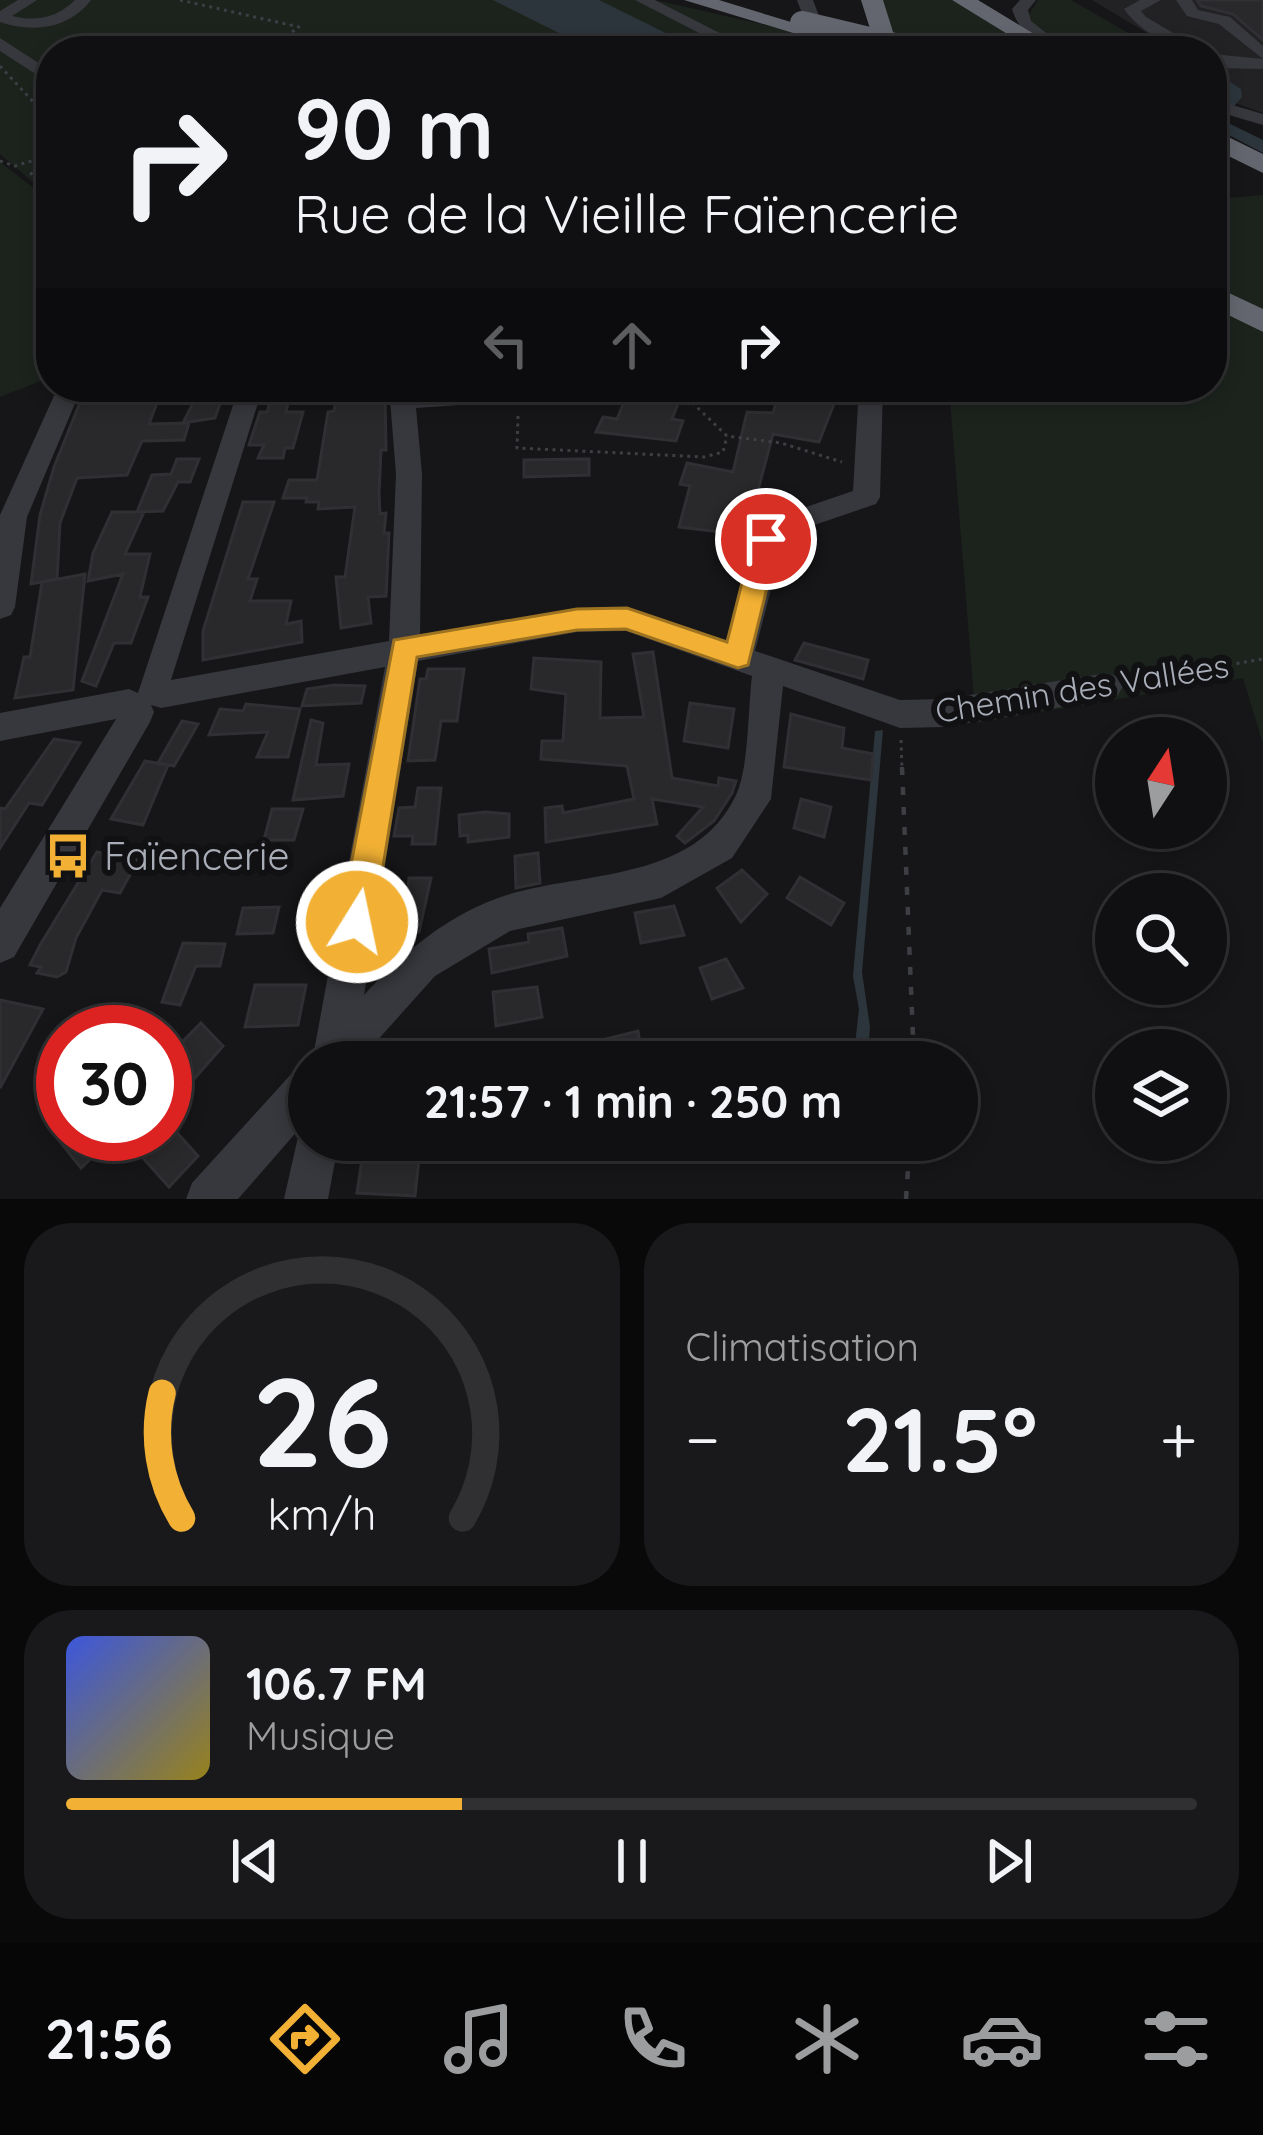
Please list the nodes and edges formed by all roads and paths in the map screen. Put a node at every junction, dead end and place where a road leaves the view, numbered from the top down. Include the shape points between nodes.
1 (29, 0) edge
2 (59, 0) edge
3 (180, 0) edge
4 (643, 0) edge
5 (695, 0) edge
6 (716, 0) edge
7 (860, 0) edge
8 (872, 0) edge
9 (963, 0) edge
10 (1028, 0) edge
11 (1153, 0) edge
12 (1184, 0) edge
13 (82, 2) edge
14 (806, 26) edge
15 (291, 36) edge
16 (716, 36) edge
17 (846, 36) edge
18 (872, 36) edge
19 (893, 36) edge
20 (1026, 36) edge
21 (1041, 36) edge
22 (1169, 36) edge
23 (0, 43) edge
24 (1263, 59) edge
25 (1227, 64) edge
26 (0, 66) edge
27 (36, 68) edge
28 (36, 105) edge
29 (1227, 109) edge
30 (1263, 120) edge
31 (1227, 153) edge
32 (36, 160) edge
33 (0, 161) edge
34 (1262, 173) edge
35 (1227, 302) edge
36 (1263, 322) edge
37 (62, 402) edge
38 (246, 402) edge
39 (403, 402) edge
40 (696, 402) edge
41 (870, 402) edge
42 (518, 416) dead end
43 (727, 436) junction
44 (868, 465) junction
45 (9, 506) edge
46 (0, 607) edge
47 (404, 648) junction
48 (1263, 659) edge
49 (754, 663) junction
50 (1107, 686) joint
51 (145, 700) junction
52 (900, 714) junction
53 (0, 727) edge
54 (0, 944) edge
55 (331, 1041) edge
56 (350, 1041) edge
57 (916, 1041) edge
58 (288, 1110) edge
59 (313, 1161) edge
60 (909, 1161) edge
61 (208, 1199) edge
62 (306, 1199) edge
63 (906, 1199) edge

1 - 13 street via 0,17 46,21
2 - 13 street
3 - 15 path via 299,27
4 - 16 street
5 - 14 highway
6 - 14 highway
7 - 18 highway
8 - 19 highway
9 - 20 highway
10 - 21 street via 1024,23
11 - 22 street via 1132,9
12 - 24 street via 1192,14 1224,20
14 - 17 highway, bridge
23 - 27 street
24 - 25 street
26 - 28 path
29 - 30 street
31 - 34 highway
32 - 33 path
35 - 36 highway
37 - 45 street
38 - 51 street
39 - 47 street
40 - 43 path
41 - 44 street
42 - 43 path via 517,448 704,457 723,452
43 - 44 path
44 - 49 street via 866,497 853,506 772,529
45 - 46 street
47 - 49 street via 627,619
47 - 51 street
47 - 55 street
48 - 50 path, Chemin des Vallées
49 - 52 street
49 - 56 street via 754,799 719,846 661,881 503,914 421,962
50 - 52 street, Chemin des Vallées
51 - 53 street
51 - 54 street
52 - 57 path
58 - 61 street
59 - 62 street
60 - 63 path

